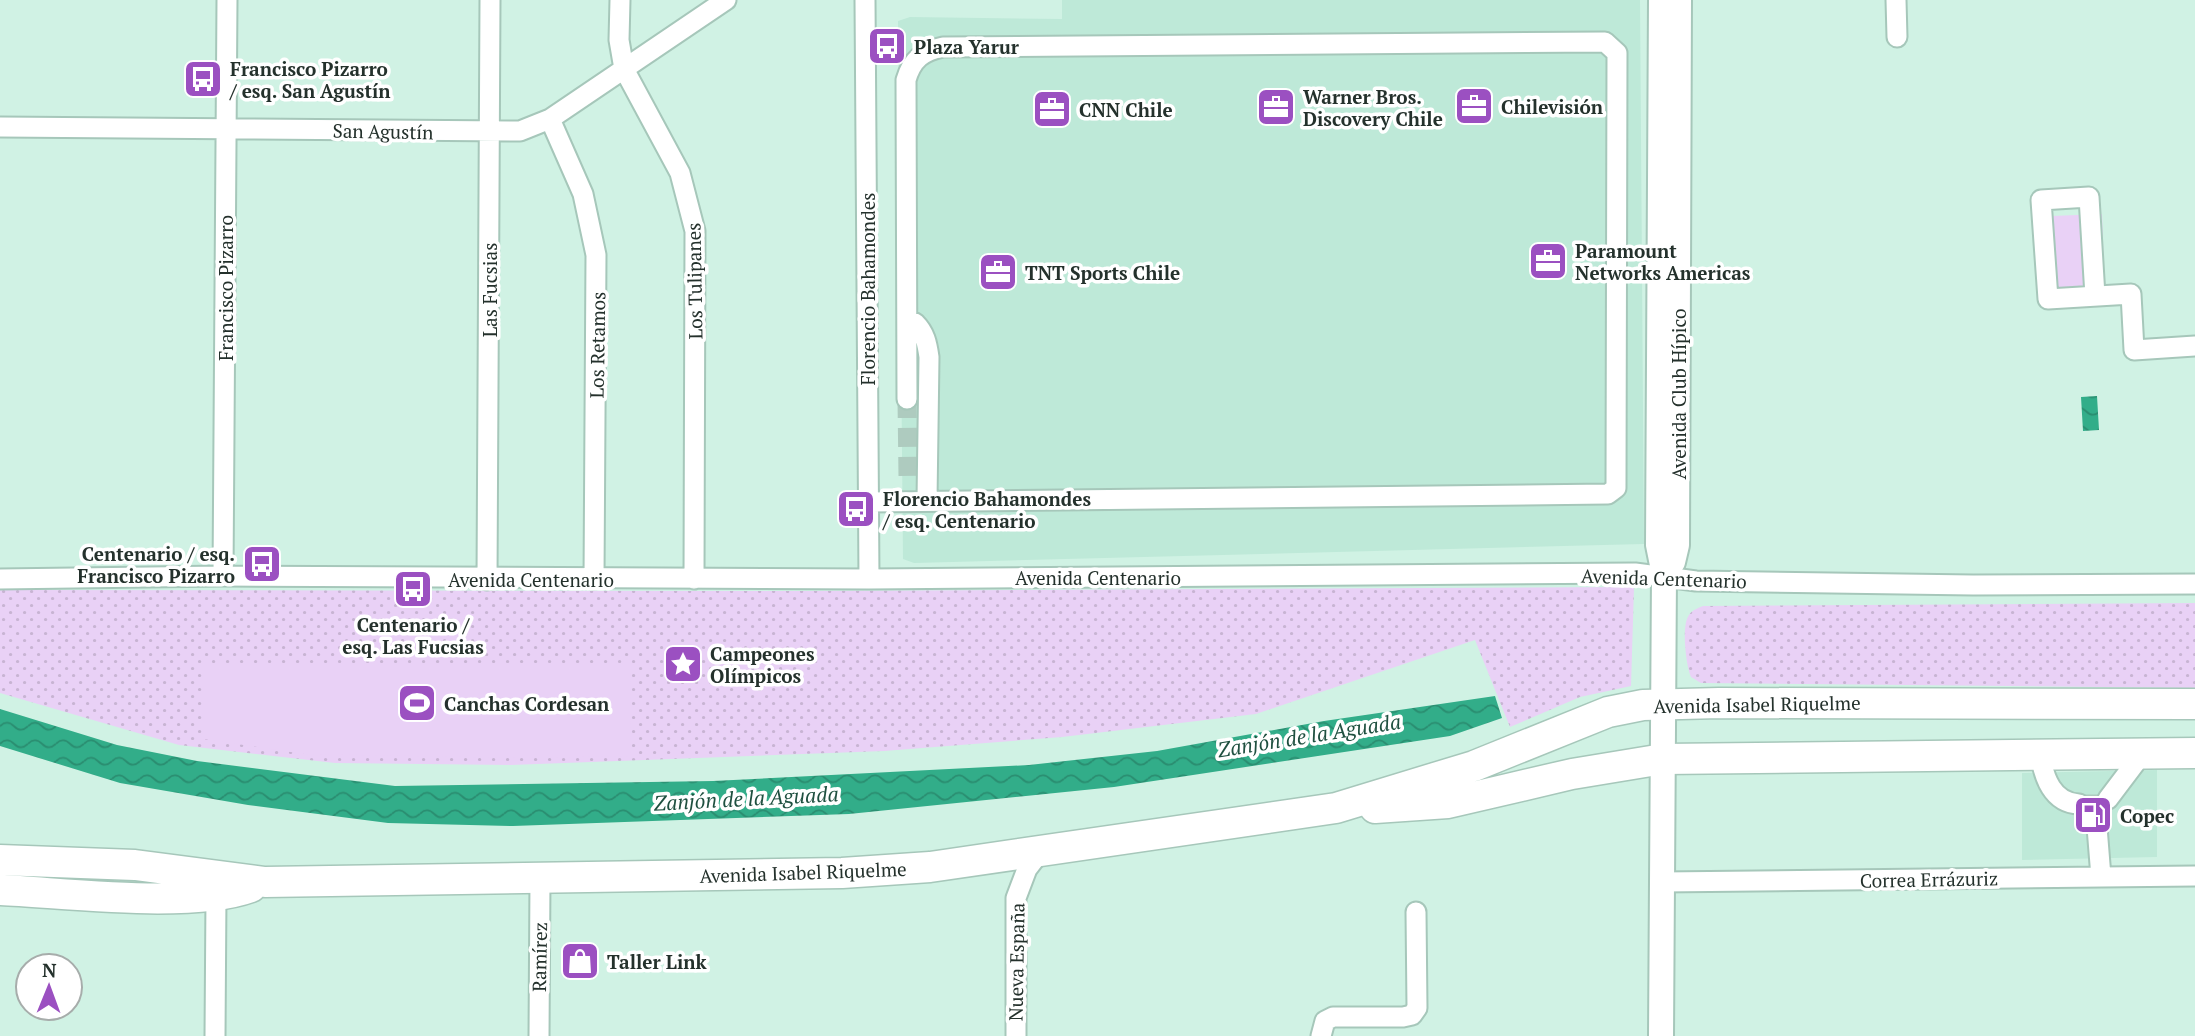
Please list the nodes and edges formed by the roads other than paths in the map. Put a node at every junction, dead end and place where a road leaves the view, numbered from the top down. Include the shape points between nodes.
1 (227, 0) edge
2 (491, 0) edge
3 (620, 0) edge
4 (726, 0) edge
5 (865, 0) edge
6 (1661, 0) edge
7 (1679, 0) edge
8 (1896, 0) edge
9 (1897, 37) dead end
10 (624, 69) junction
11 (550, 118) junction
12 (0, 127) edge
13 (226, 129) junction
14 (489, 132) junction
15 (1669, 190) junction
16 (2095, 296) junction
17 (907, 323) junction
18 (2195, 346) edge
19 (907, 399) tunnel mouth
20 (928, 500) junction
21 (869, 502) junction
22 (1664, 575) junction
23 (223, 576) junction
24 (0, 579) edge
25 (594, 579) junction
26 (694, 579) junction
27 (869, 579) junction
28 (487, 580) junction
29 (2195, 584) edge
30 (1663, 704) junction
31 (2195, 704) edge
32 (2195, 753) edge
33 (2142, 754) junction
34 (2040, 755) junction
35 (1663, 759) junction
36 (2108, 799) tunnel mouth
37 (2079, 804) tunnel mouth
38 (1336, 808) junction
39 (2097, 827) dead end
40 (1040, 852) junction
41 (0, 860) edge
42 (2195, 876) edge
43 (2101, 877) junction
44 (540, 879) junction
45 (265, 882) junction
46 (1662, 882) junction
47 (0, 890) edge
48 (216, 895) junction
49 (1416, 912) dead end
50 (215, 1036) edge
51 (538, 1036) edge
52 (1016, 1036) edge
53 (1321, 1036) edge
54 (1661, 1036) edge

1 - 13 street, Francisco Pizarro
2 - 14 street, Las Fucsias
3 - 10 street, Los Tulipanes
4 - 10 street, San Agustín
5 - 21 street, Florencio Bahamondes
6 - 15 main road, Avenida Club Hípico
7 - 15 main road, Avenida Club Hípico
8 - 9 street
10 - 11 street, San Agustín
10 - 26 street, Los Tulipanes via 680,173 695,231
11 - 14 street, San Agustín via 520,131
11 - 25 street, Los Retamos via 583,194 596,255
12 - 13 street, San Agustín
13 - 14 street, San Agustín
13 - 23 street, Francisco Pizarro
14 - 28 street, Las Fucsias
15 - 22 main road, Avenida Club Hípico via 1668,405 1658,545
16 - 16 street via 2048,299 2041,200 2089,197
16 - 18 street via 2131,294 2134,350
17 - 19 street
17 - 20 street via 915,323 927,340
17 - 20 street via 906,80 918,56 929,50 1605,42 1617,53 1616,488 1608,494
20 - 21 street
21 - 27 street, Florencio Bahamondes
22 - 27 street, Avenida Centenario
22 - 29 street, Avenida Centenario via 1706,581
22 - 30 main road, Avenida Club Hípico
23 - 24 street, Avenida Centenario
23 - 28 street, Avenida Centenario
25 - 26 street, Avenida Centenario
25 - 28 street, Avenida Centenario
26 - 27 street, Avenida Centenario
30 - 31 highway, Avenida Isabel Riquelme
30 - 35 main road, Avenida Club Hípico
30 - 38 highway, Avenida Isabel Riquelme via 1591,717 1474,766
32 - 33 highway, Avenida Isabel Riquelme
33 - 34 highway, Avenida Isabel Riquelme
33 - 36 street
34 - 35 highway, Avenida Isabel Riquelme
34 - 37 street via 2056,795
35 - 38 highway, Avenida Isabel Riquelme via 1572,774 1448,803
35 - 46 main road, Avenida Club Hípico
38 - 40 highway, Avenida Isabel Riquelme
39 - 43 street
40 - 44 highway, Avenida Isabel Riquelme via 880,872
40 - 52 street, Nueva España via 1027,869 1016,898
41 - 45 highway, Avenida Isabel Riquelme via 135,865
42 - 43 street, Correa Errázuriz
43 - 46 street, Correa Errázuriz
44 - 45 highway, Avenida Isabel Riquelme
44 - 51 street, Ramírez
45 - 48 highway, Avenida Isabel Riquelme
46 - 54 main road, Avenida Club Hípico
47 - 48 highway, Avenida Isabel Riquelme
48 - 50 street
49 - 53 street via 1417,1008 1403,1017 1333,1017 1325,1021

